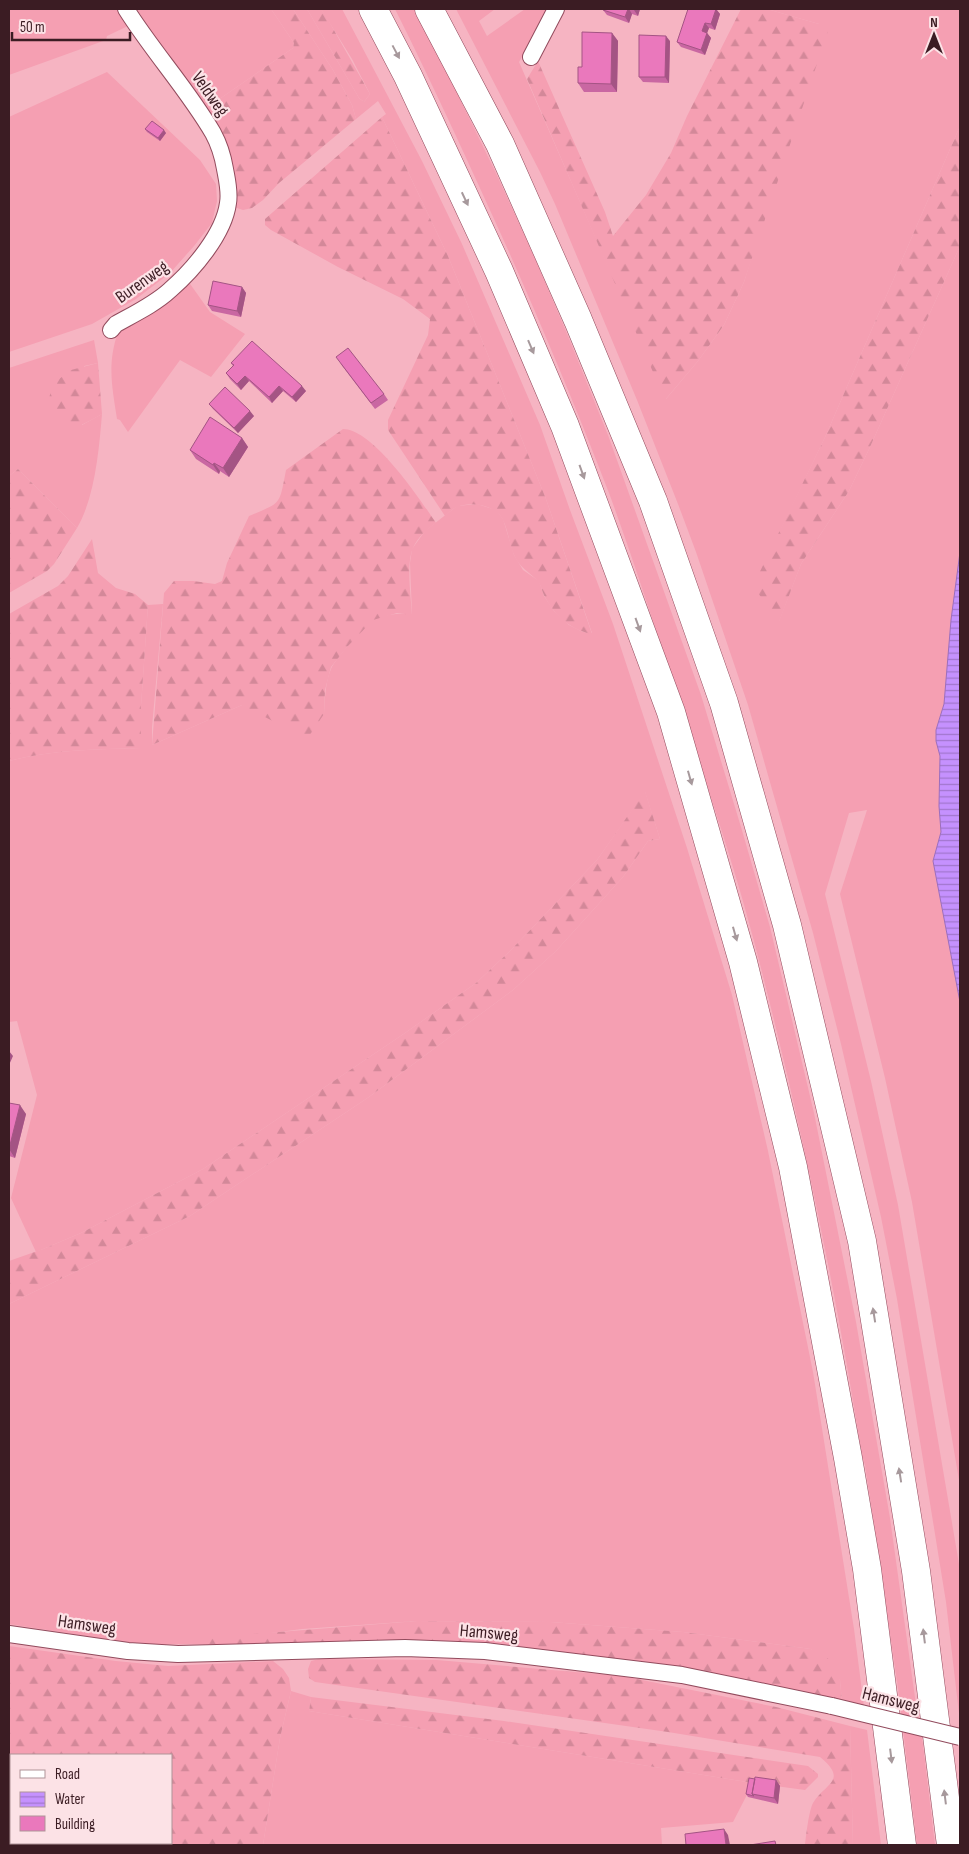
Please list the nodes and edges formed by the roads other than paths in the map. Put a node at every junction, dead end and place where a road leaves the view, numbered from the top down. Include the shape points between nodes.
1 (126, 9) edge
2 (373, 9) edge
3 (428, 9) edge
4 (556, 9) edge
5 (530, 57) dead end
6 (225, 215) joint
7 (111, 330) dead end
8 (9, 1634) edge
9 (960, 1737) edge
10 (902, 1845) edge
11 (951, 1845) edge

1 - 6 street, Veldweg via 214,135 228,182
2 -> 10 highway via 408,76 490,254 565,426 670,712 743,962 793,1167 848,1458 867,1569
11 -> 3 highway via 916,1571 862,1241 787,925 724,703 653,501 578,320 500,144
4 - 5 street
6 - 7 street, Burenweg via 197,264 169,291
8 - 9 street, Hamsweg, bridge via 128,1651 178,1654 405,1648 486,1651 682,1675

